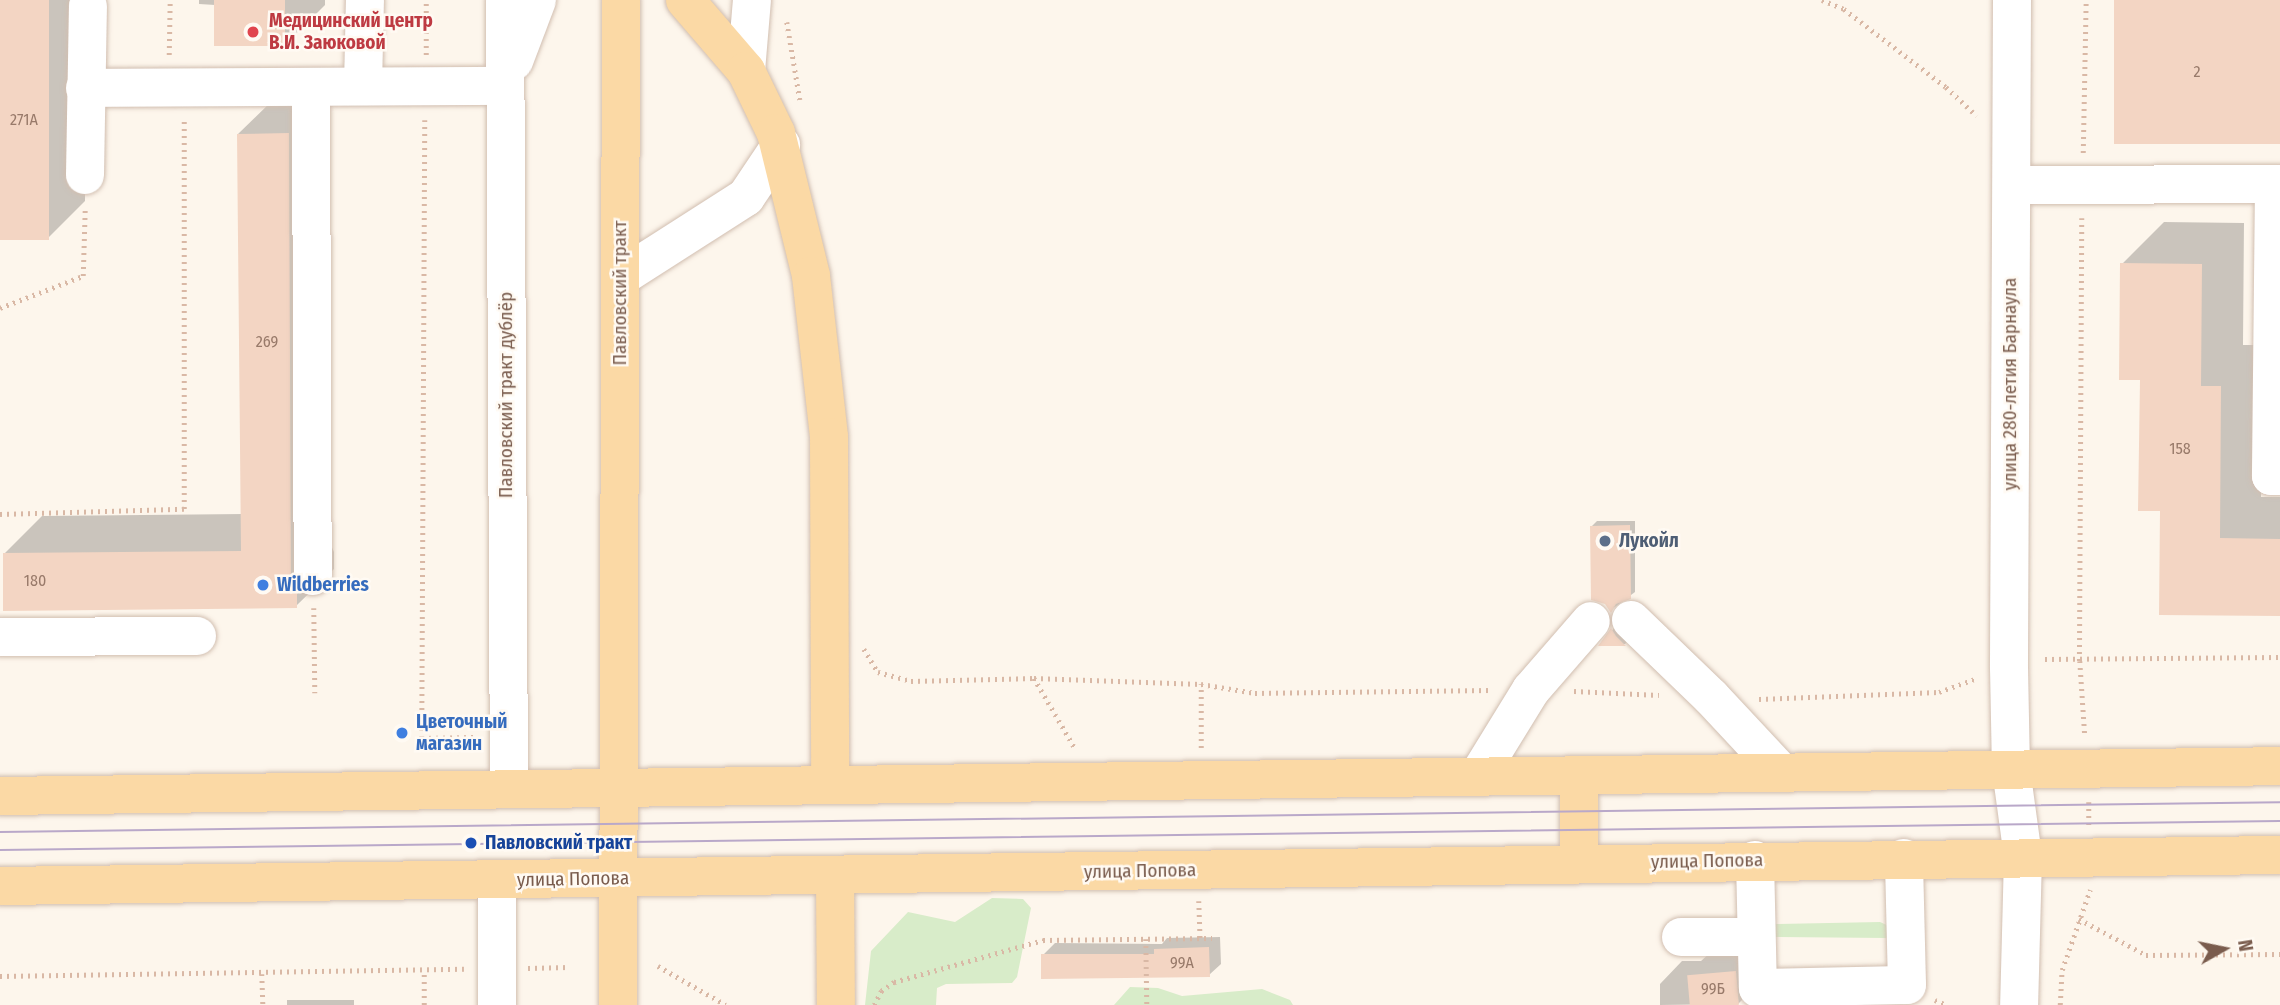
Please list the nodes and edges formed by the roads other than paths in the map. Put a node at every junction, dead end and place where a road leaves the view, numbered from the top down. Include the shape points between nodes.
1 (365, 0) edge
2 (505, 0) edge
3 (537, 0) edge
4 (621, 0) edge
5 (685, 0) edge
6 (752, 0) edge
7 (2012, 0) edge
8 (88, 6) dead end
9 (746, 71) junction
10 (363, 86) junction
11 (505, 86) junction
12 (312, 87) junction
13 (85, 88) junction
14 (781, 145) junction
15 (85, 175) road end
16 (2012, 184) junction
17 (2277, 184) edge
18 (621, 277) junction
19 (2280, 476) edge
20 (313, 576) road end
21 (1631, 620) dead end
22 (1591, 621) dead end
23 (197, 636) dead end
24 (0, 638) edge
25 (2280, 766) edge
26 (2011, 769) junction
27 (1781, 772) junction
28 (1579, 775) junction
29 (1478, 776) junction
30 (830, 785) junction
31 (618, 787) junction
32 (509, 789) junction
33 (0, 796) edge
34 (2280, 855) edge
35 (2023, 857) junction
36 (1904, 858) junction
37 (1755, 860) junction
38 (1579, 863) junction
39 (835, 876) junction
40 (618, 878) junction
41 (497, 880) junction
42 (0, 886) edge
43 (1681, 937) dead end
44 (1756, 937) junction
45 (497, 987) edge
46 (618, 1005) edge
47 (836, 1005) edge
48 (2019, 1005) edge

1 - 10 street
2 - 11 street, Павловский тракт дублёр
3 - 11 street
4 - 18 main road, Павловский тракт
5 - 9 main road
6 - 9 street
7 - 16 street, улица 280-летия Барнаула
8 - 13 street
9 - 14 main road
10 - 11 street
10 - 12 street
11 - 32 street, Павловский тракт дублёр
12 - 13 street
12 - 20 street
13 - 15 street
14 - 18 street via 746,197
14 - 30 main road via 811,276 829,437
16 - 17 street
16 - 26 street, улица 280-летия Барнаула
17 - 19 street via 2271,476
18 - 31 main road, Павловский тракт
21 - 27 street via 1711,696
22 - 29 street via 1531,690
23 - 24 street
25 - 26 main road
26 - 27 main road
26 - 35 street, улица 280-летия Барнаула
27 - 28 main road
28 - 29 main road
28 - 38 main road
29 - 30 main road
30 - 31 main road
31 - 32 main road
31 - 40 main road, Павловский тракт
32 - 33 main road
34 - 35 main road, улица Попова
35 - 36 main road, улица Попова
35 - 48 street, улица 280-летия Барнаула
36 - 37 main road, улица Попова
36 - 44 street via 1907,985 1758,988
37 - 38 main road, улица Попова
37 - 44 street
38 - 39 main road, улица Попова
39 - 40 main road, улица Попова
39 - 47 main road
40 - 41 main road, улица Попова
40 - 46 main road, Павловский тракт
41 - 42 main road, улица Попова
41 - 45 street
43 - 44 street

